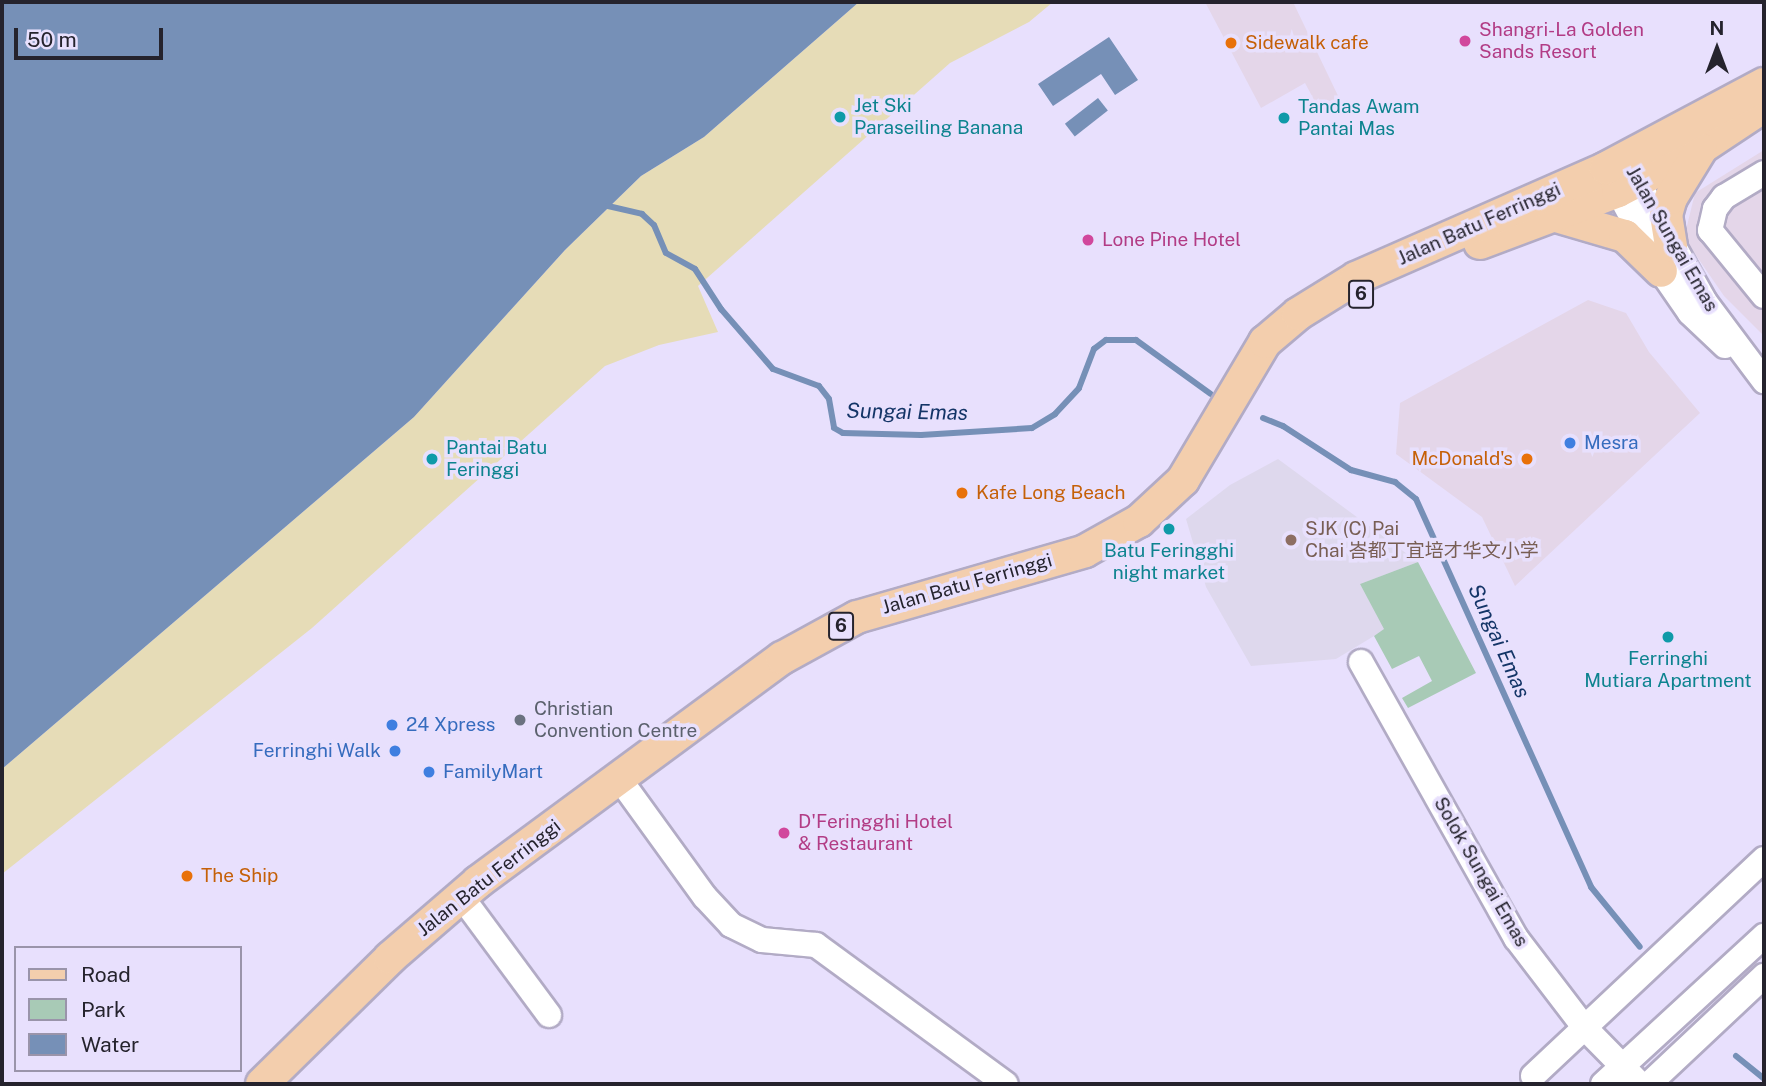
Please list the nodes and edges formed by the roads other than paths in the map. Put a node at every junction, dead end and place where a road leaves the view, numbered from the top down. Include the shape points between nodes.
1 (1764, 84) edge
2 (1764, 106) edge
3 (1702, 148) junction
4 (1764, 173) edge
5 (1622, 175) junction
6 (1556, 216) junction
7 (1666, 259) junction
8 (1764, 296) edge
9 (1764, 381) edge
10 (1164, 509) junction
11 (1361, 662) dead end
12 (622, 782) junction
13 (1764, 859) edge
14 (465, 901) junction
15 (1764, 936) edge
16 (1764, 976) edge
17 (355, 999) junction
18 (549, 1015) dead end
19 (1584, 1027) junction
20 (1622, 1066) junction
21 (1533, 1076) dead end
22 (262, 1084) edge
23 (282, 1084) edge
24 (1006, 1084) edge
25 (1603, 1084) edge
26 (1640, 1084) edge
27 (1649, 1084) edge

1 - 5 main road, 6
2 - 3 main road, 6
3 - 5 main road, 6
3 - 7 main road via 1671,198 1666,215
4 - 8 street via 1724,197 1715,209 1710,230
5 - 6 main road, Jalan Batu Ferringgi / 6
5 - 7 street, Jalan Sungai Emas
5 - 10 main road, Jalan Batu Ferringgi / 6 via 1356,278 1298,314 1265,342
6 - 7 main road via 1625,236
6 - 10 main road, Jalan Batu Ferringgi / 6 via 1454,253 1355,297 1310,327 1281,354
7 - 9 street, Jalan Sungai Emas
10 - 12 main road, Jalan Batu Ferringgi / 6 via 1131,542 1093,560 959,593 861,629 789,668
11 - 19 street, Solok Sungai Emas via 1516,938
12 - 14 main road, Jalan Batu Ferringgi / 6
12 - 24 street via 705,897 731,925 762,940 816,945
13 - 19 street
14 - 17 main road, Jalan Batu Ferringgi / 6
14 - 18 street
15 - 20 street
16 - 27 street
17 - 22 main road, Jalan Batu Ferringgi / 6
17 - 23 main road, Jalan Batu Ferringgi / 6
19 - 20 street, Solok Sungai Emas
19 - 21 street
20 - 25 street
20 - 26 street, Solok Sungai Emas

